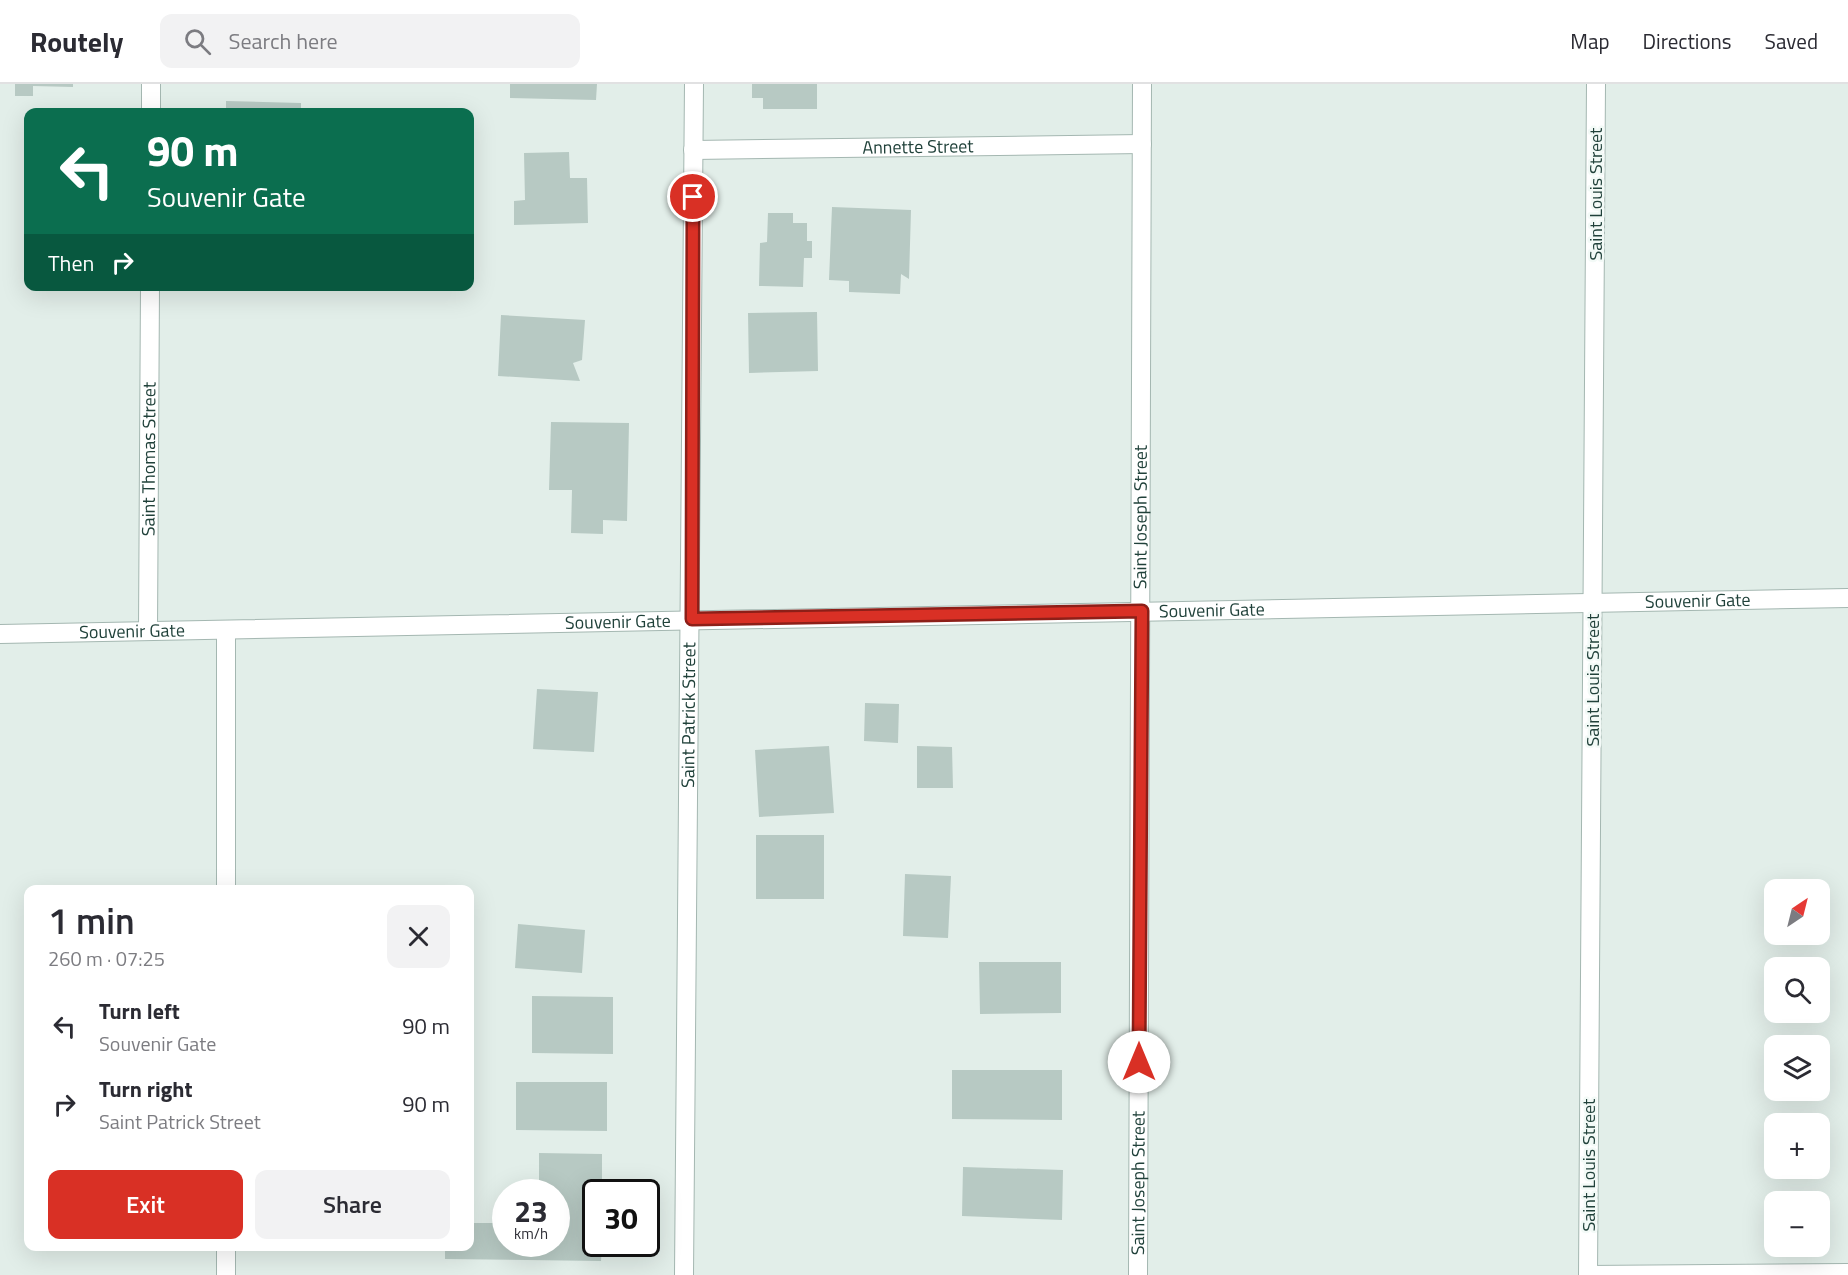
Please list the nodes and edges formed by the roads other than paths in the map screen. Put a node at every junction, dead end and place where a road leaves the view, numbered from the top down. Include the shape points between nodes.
1 (151, 84) edge
2 (694, 84) edge
3 (1142, 84) edge
4 (1596, 84) edge
5 (151, 108) edge
6 (1142, 144) junction
7 (693, 150) junction
8 (150, 291) edge
9 (1848, 598) edge
10 (1594, 604) junction
11 (1142, 611) junction
12 (692, 619) junction
13 (226, 630) junction
14 (148, 631) junction
15 (0, 634) edge
16 (226, 885) edge
17 (226, 1251) edge
18 (1848, 1273) edge
19 (226, 1275) edge
20 (684, 1275) edge
21 (1138, 1275) edge
22 (1588, 1275) edge

1 - 5 street
2 - 7 street, Saint Patrick Street
3 - 6 street, Saint Joseph Street
4 - 10 street, Saint Louis Street
6 - 7 street, Annette Street
6 - 11 street, Saint Joseph Street
7 - 12 street, Saint Patrick Street
8 - 14 street, Saint Thomas Street
9 - 10 street, Souvenir Gate
10 - 11 street, Souvenir Gate
10 - 22 street, Saint Louis Street
11 - 12 street, Souvenir Gate
11 - 21 street, Saint Joseph Street
12 - 13 street, Souvenir Gate
12 - 20 street, Saint Patrick Street
13 - 14 street, Souvenir Gate
13 - 16 street
14 - 15 street, Souvenir Gate
17 - 19 street
18 - 22 street

